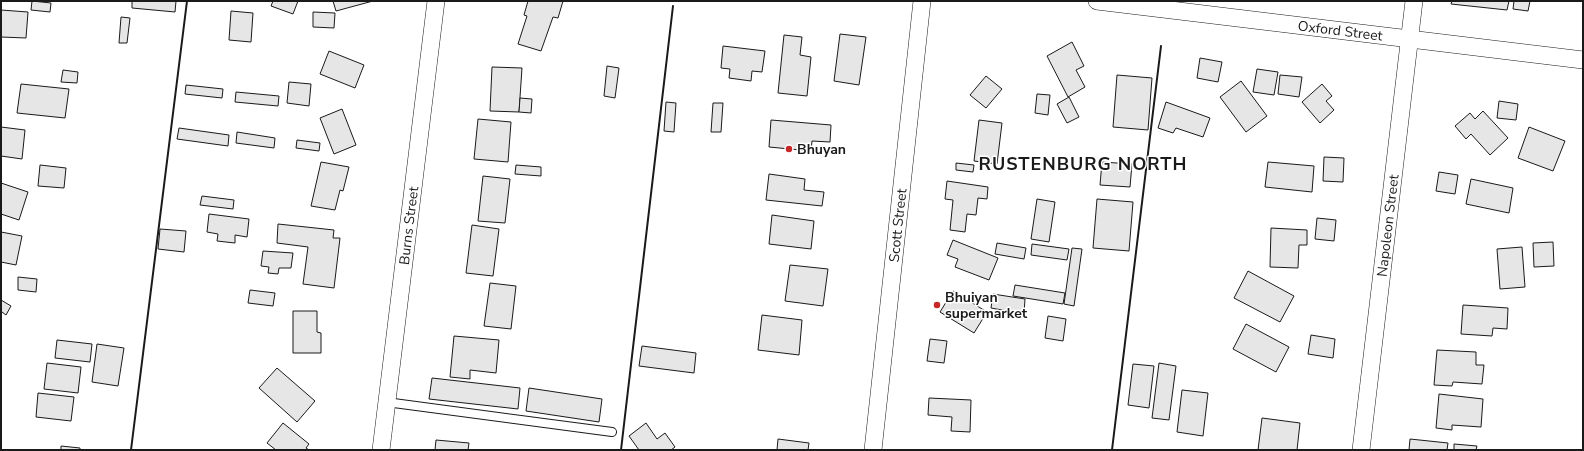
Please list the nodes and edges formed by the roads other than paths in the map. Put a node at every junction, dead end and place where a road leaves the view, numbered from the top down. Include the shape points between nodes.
1 (436, 1) edge
2 (922, 1) edge
3 (1097, 1) edge
4 (1414, 1) edge
5 (1409, 39) junction
6 (1583, 60) edge
7 (386, 402) junction
8 (612, 432) dead end
9 (381, 450) edge
10 (873, 450) edge
11 (1361, 450) edge

1 - 7 street, Burns Street
2 - 10 street, Scott Street
3 - 5 street, Oxford Street
4 - 5 street, Napoleon Street
5 - 6 street, Oxford Street
5 - 11 street, Napoleon Street
7 - 8 lane
7 - 9 street, Burns Street

